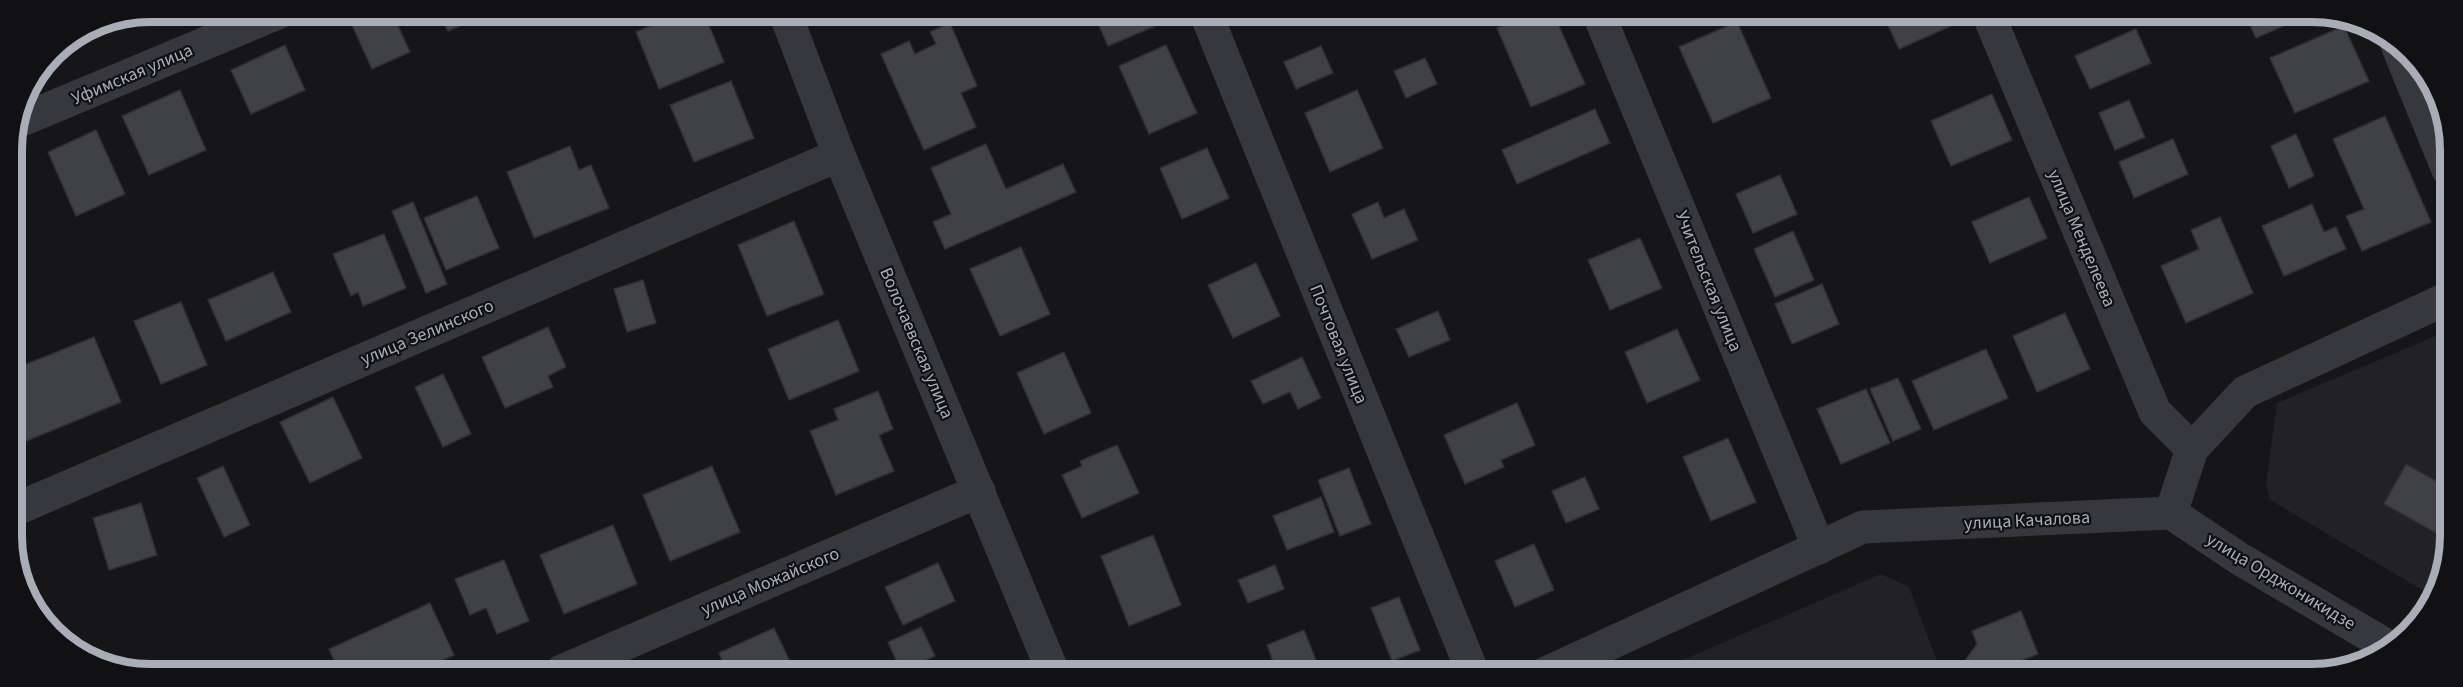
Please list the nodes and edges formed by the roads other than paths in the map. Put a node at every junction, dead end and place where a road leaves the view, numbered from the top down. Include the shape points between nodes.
1 (1602, 22) edge
2 (1992, 22) edge
3 (254, 23) edge
4 (789, 23) edge
5 (1209, 23) edge
6 (2403, 60) edge
7 (27, 118) edge
8 (2440, 150) edge
9 (839, 155) junction
10 (2440, 302) edge
11 (2192, 449) junction
12 (979, 490) junction
13 (22, 507) edge
14 (2171, 513) junction
15 (1819, 548) junction
16 (2382, 643) edge
17 (578, 664) edge
18 (1050, 664) edge
19 (1469, 664) edge
20 (1566, 664) edge

1 - 15 street, Учительская улица
2 - 11 street, улица Менделеева via 2155,412
3 - 7 street, Уфимская улица
4 - 9 street, Волочаевская улица
5 - 19 street, Почтовая улица
6 - 8 street
9 - 12 street, Волочаевская улица
9 - 13 street, улица Зелинского
10 - 11 street via 2246,392
11 - 14 street
12 - 17 street, улица Можайского
12 - 18 street, Волочаевская улица
14 - 15 street, улица Качалова via 1863,527
14 - 16 street, улица Орджоникидзе via 2240,559
15 - 20 street, улица Качалова

